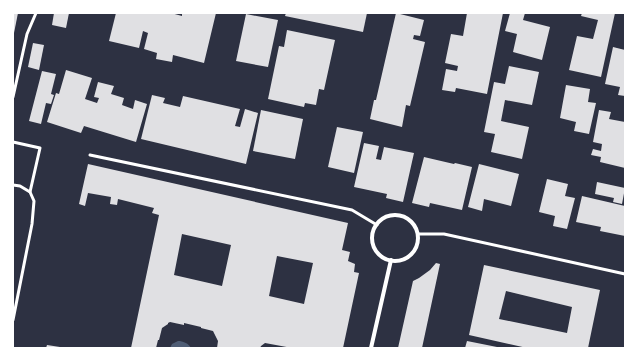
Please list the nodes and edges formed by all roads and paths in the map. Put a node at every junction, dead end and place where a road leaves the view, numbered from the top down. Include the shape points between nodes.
1 (36, 13) edge
2 (13, 97) edge
3 (13, 142) edge
4 (90, 155) dead end
5 (13, 185) edge
6 (30, 192) junction
7 (377, 225) junction
8 (418, 234) junction
9 (391, 260) junction
10 (625, 274) edge
11 (13, 320) edge
12 (371, 348) edge

1 - 2 lane via 27,34
3 - 6 lane via 40,148
4 - 7 lane via 352,210
5 - 6 lane
6 - 11 lane via 34,201 32,224
7 - 8 street via 389,216 397,215 411,221
7 - 9 street via 373,239 375,247 384,258
8 - 9 street via 418,242 412,254 399,261
8 - 10 lane via 444,234
9 - 12 street

